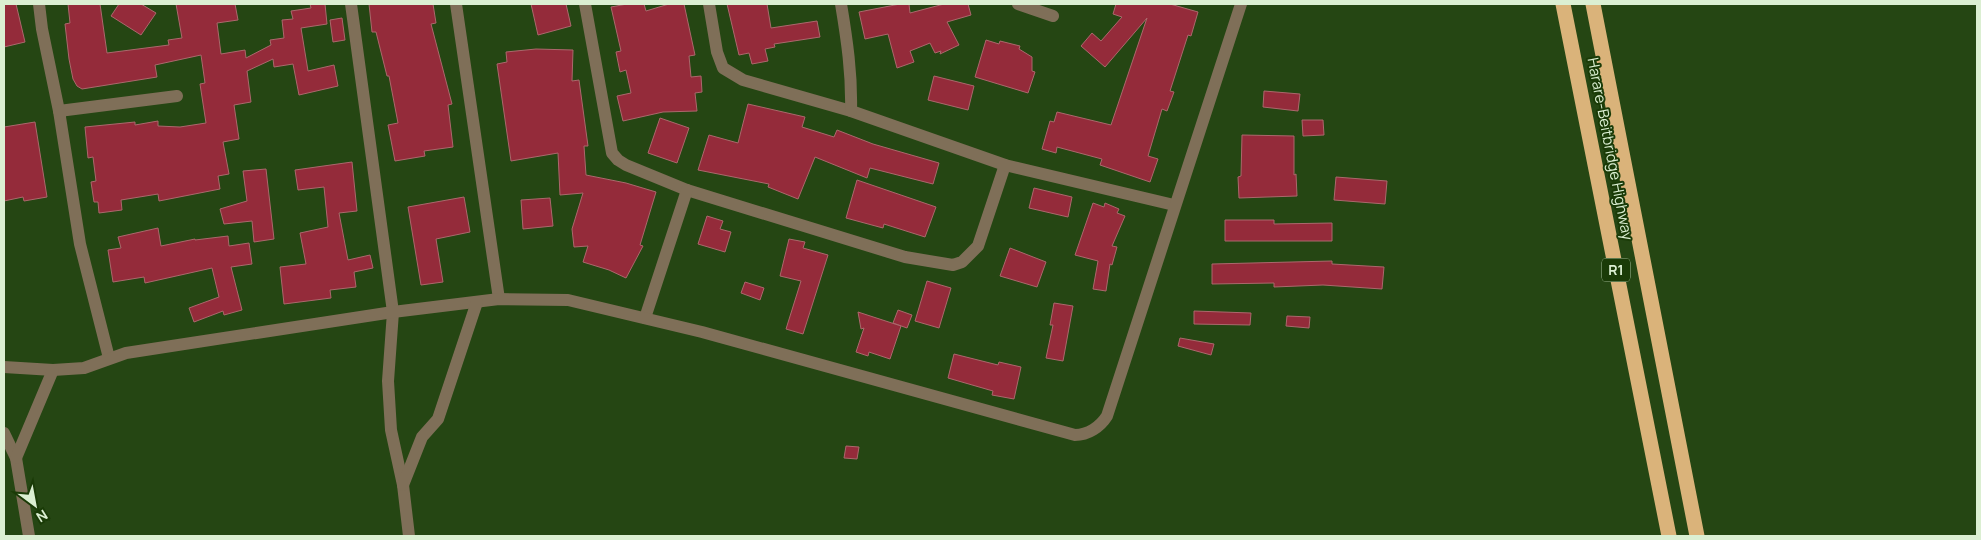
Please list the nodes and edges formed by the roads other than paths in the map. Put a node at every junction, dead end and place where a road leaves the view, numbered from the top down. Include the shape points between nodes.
1 (39, 4) edge
2 (351, 4) edge
3 (456, 4) edge
4 (585, 4) edge
5 (709, 4) edge
6 (841, 4) edge
7 (1018, 4) edge
8 (1241, 4) edge
9 (1564, 4) edge
10 (1593, 4) edge
11 (1053, 16) dead end
12 (177, 96) dead end
13 (59, 111) junction
14 (851, 111) junction
15 (1005, 165) junction
16 (687, 190) junction
17 (1174, 205) junction
18 (499, 299) junction
19 (477, 302) junction
20 (393, 312) junction
21 (644, 318) junction
22 (109, 358) junction
23 (4, 367) edge
24 (53, 370) junction
25 (4, 433) edge
26 (16, 458) junction
27 (403, 485) junction
28 (29, 536) edge
29 (409, 536) edge
30 (1669, 536) edge
31 (1697, 536) edge

1 - 13 street
2 - 20 street
3 - 18 street
4 - 16 street via 612,153 626,165
5 - 14 street via 723,68 743,80
6 - 14 street via 852,86
7 - 11 street
8 - 17 street
9 - 30 highway, Harare-Beitbridge Highway / R1
10 - 31 highway, Harare-Beitbridge Highway / R1
12 - 13 street
13 - 22 street via 80,244
14 - 15 street
15 - 16 street via 978,246 962,262 954,265 905,257
15 - 17 street
16 - 21 street
17 - 21 street via 1107,416 1102,424 1083,435
18 - 19 street
18 - 21 street via 568,300
19 - 20 street
19 - 27 street via 438,419 422,437
20 - 22 street
20 - 27 street via 388,381 391,430
22 - 24 street via 84,368
23 - 24 street
24 - 26 street
25 - 26 street
26 - 28 street
27 - 29 street

